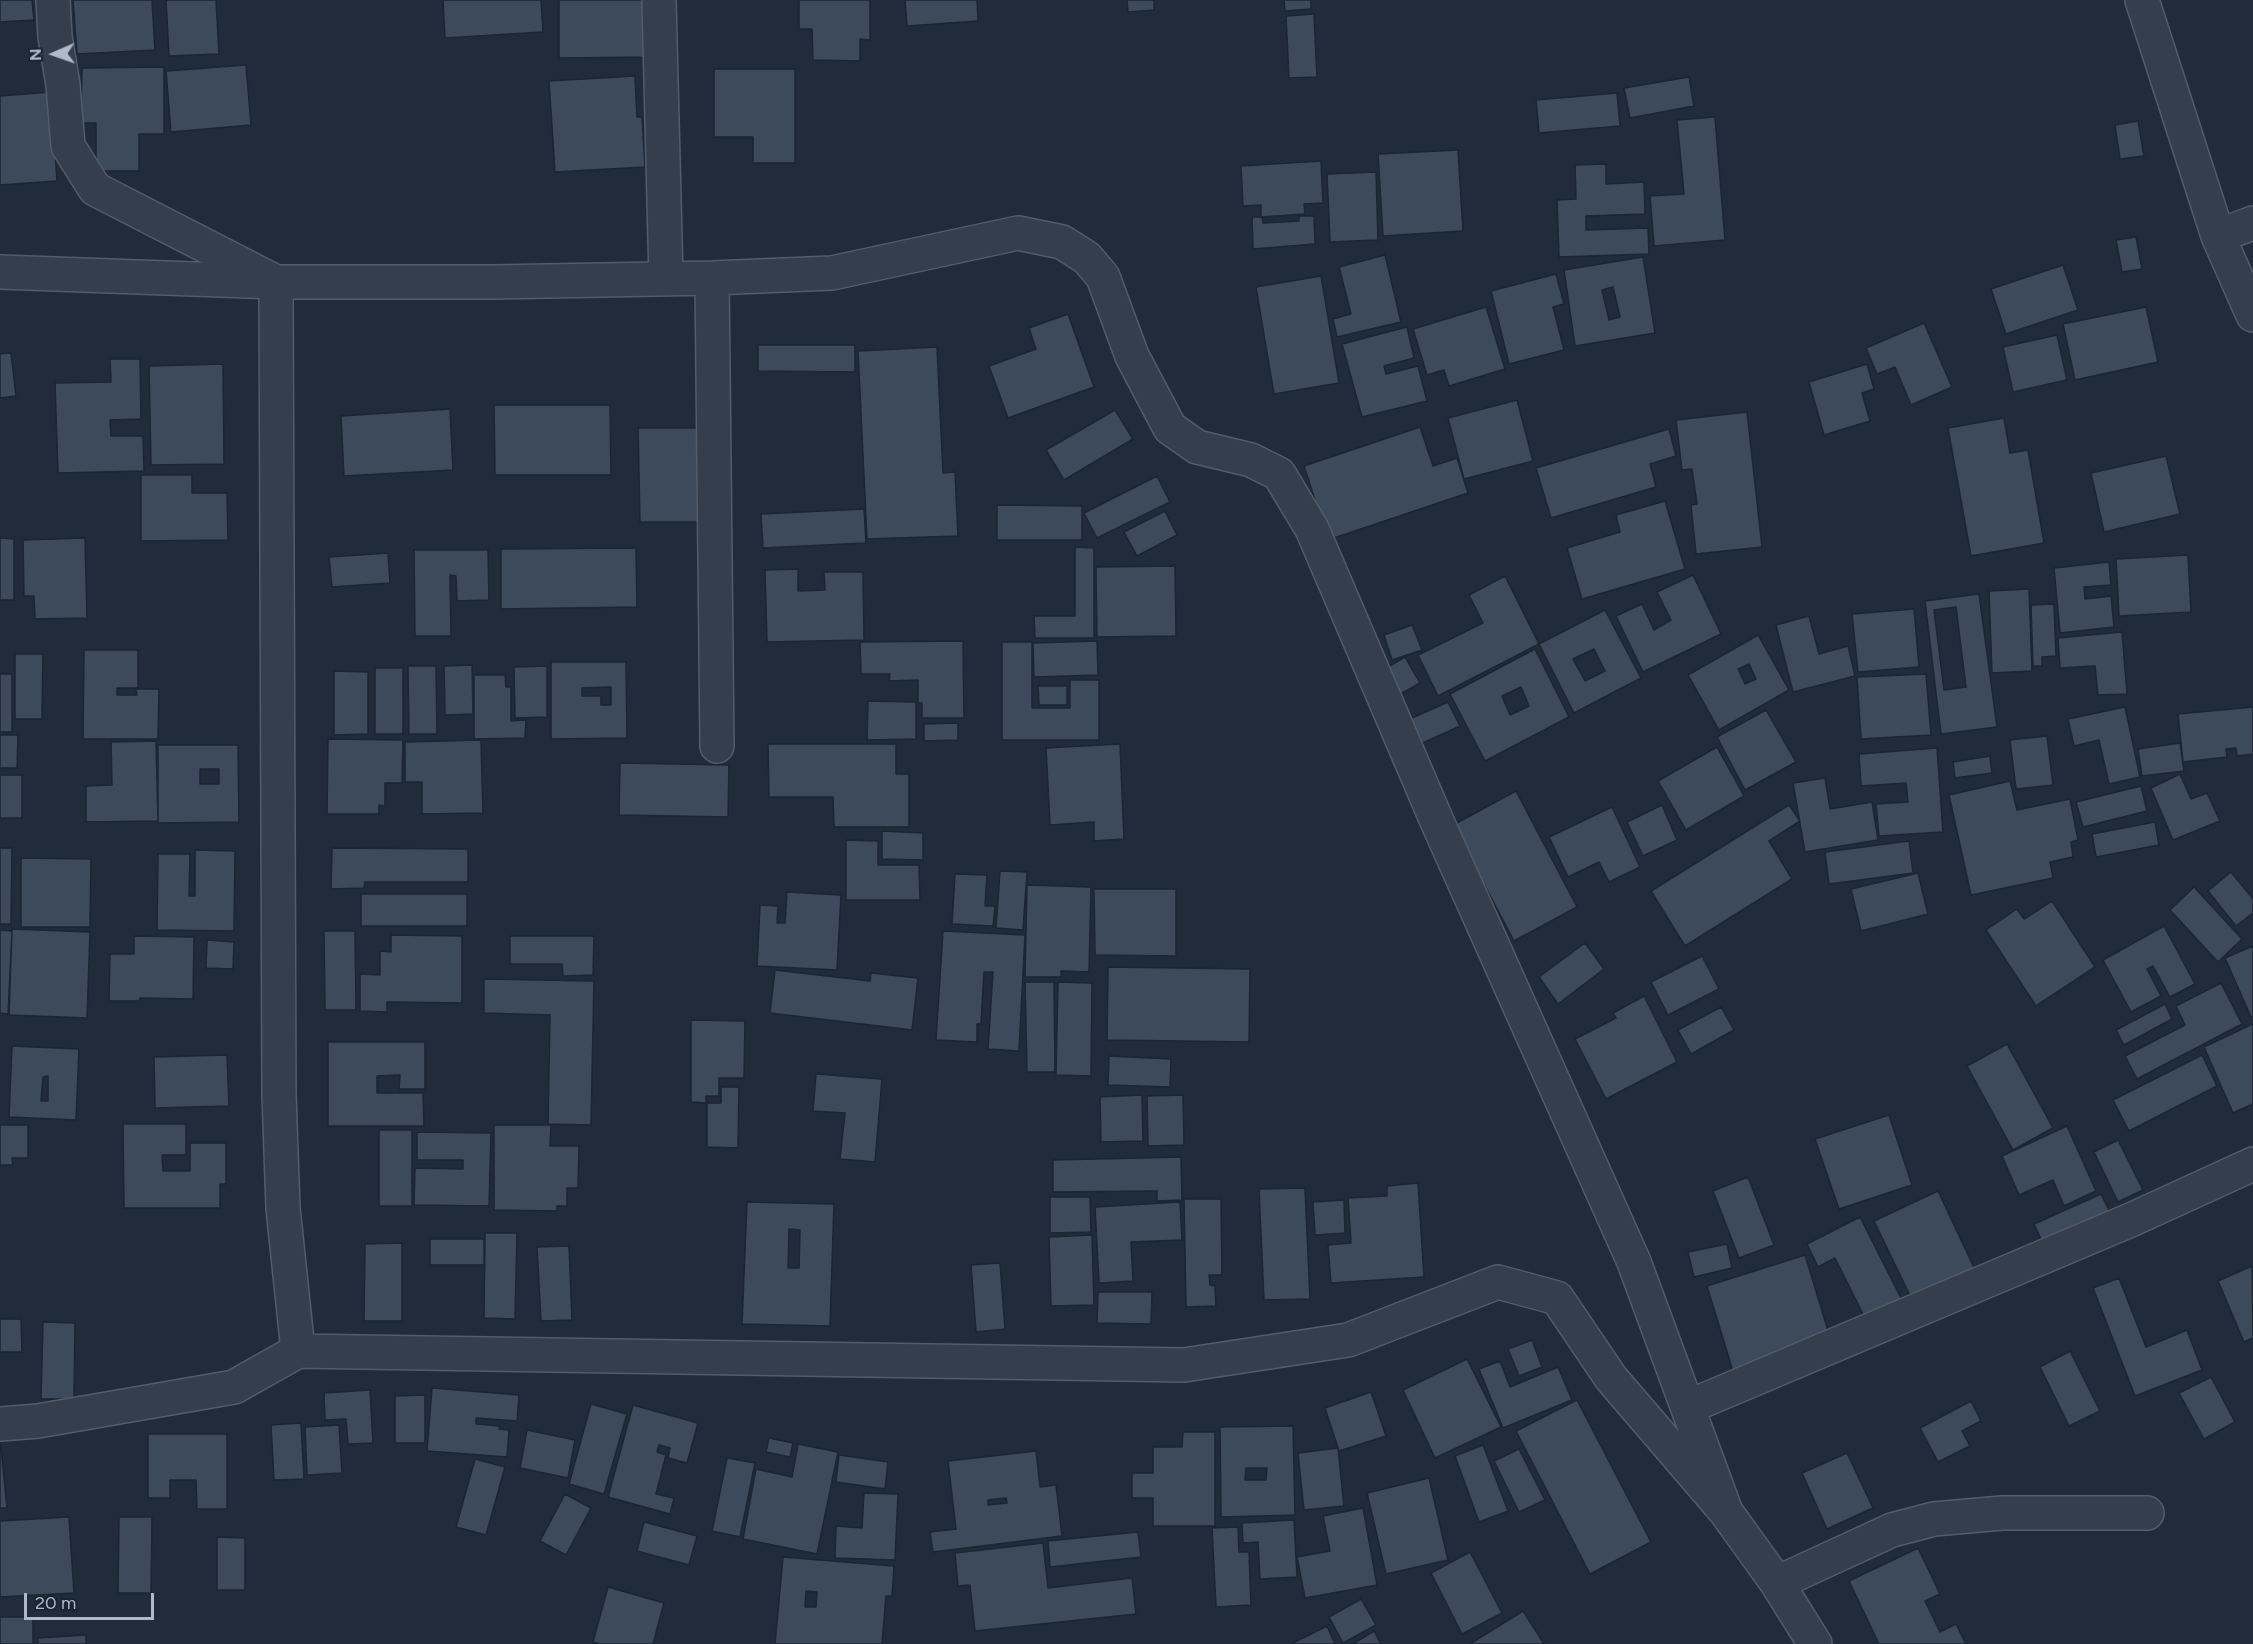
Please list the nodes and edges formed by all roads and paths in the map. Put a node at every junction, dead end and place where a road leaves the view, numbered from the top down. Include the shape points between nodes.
1 (52, 0) edge
2 (659, 0) edge
3 (2142, 0) edge
4 (2253, 223) edge
5 (2218, 236) junction
6 (0, 272) edge
7 (712, 278) junction
8 (666, 279) junction
9 (276, 282) junction
10 (2253, 315) edge
11 (717, 746) dead end
12 (2253, 1164) edge
13 (298, 1351) junction
14 (1689, 1407) junction
15 (0, 1424) edge
16 (1726, 1512) junction
17 (2147, 1513) dead end
18 (1777, 1583) junction
19 (1815, 1644) edge

1 - 9 street via 68,146 95,189
2 - 8 street
3 - 5 street
4 - 5 street
5 - 10 street
6 - 9 street
7 - 8 street
7 - 11 street
7 - 14 street via 832,273 1018,233 1062,243 1087,258 1103,277 1132,356 1170,428 1197,447 1251,460 1279,474 1312,529 1436,819 1634,1262
8 - 9 street
9 - 13 street via 279,1095 283,1208
12 - 14 street via 2133,1219
13 - 15 street via 234,1387
13 - 16 street via 1184,1365 1348,1340 1498,1282 1557,1298 1611,1378
14 - 16 street
16 - 18 street
17 - 18 street via 2002,1513 1934,1519 1892,1530
18 - 19 street

